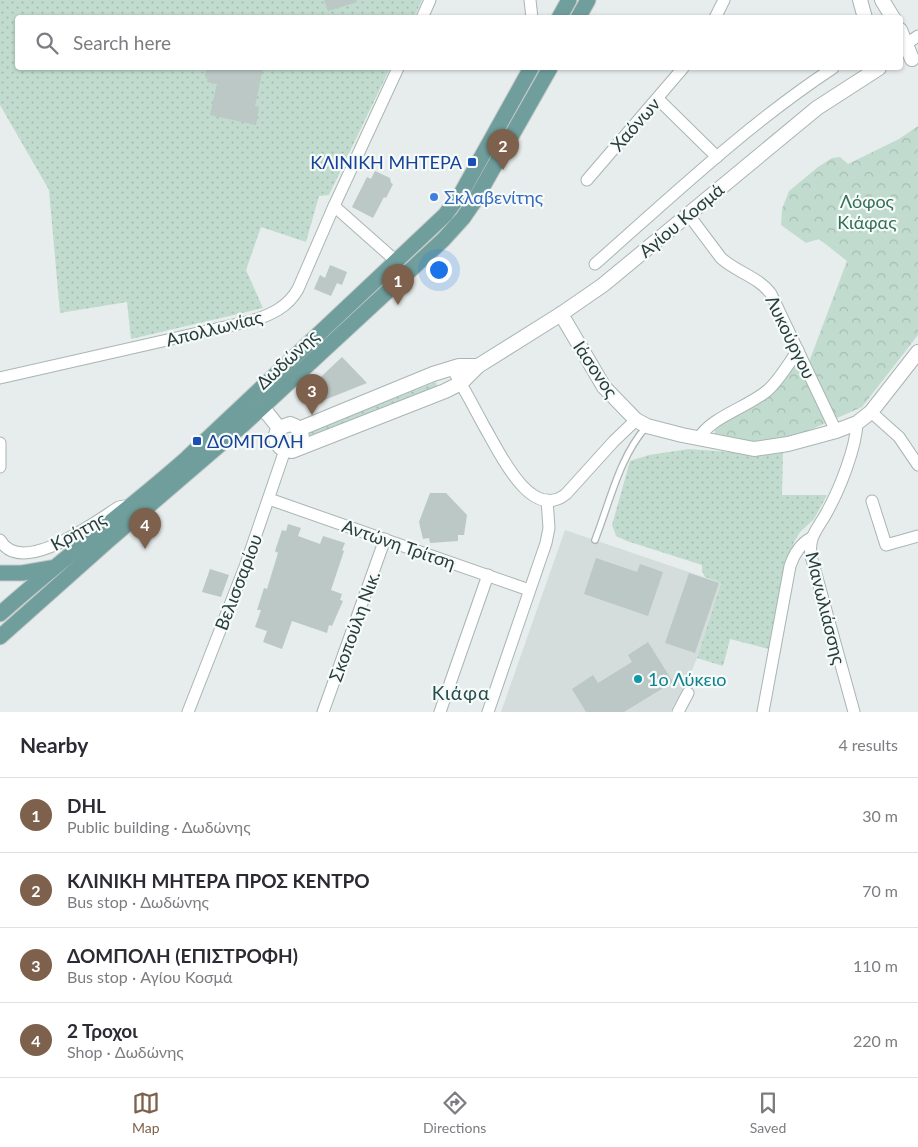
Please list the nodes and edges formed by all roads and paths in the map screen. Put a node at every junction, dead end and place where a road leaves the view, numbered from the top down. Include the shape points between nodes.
1 (430, 0) edge
2 (530, 0) edge
3 (569, 0) edge
4 (588, 0) edge
5 (724, 0) edge
6 (860, 0) edge
7 (882, 0) edge
8 (423, 15) edge
9 (532, 15) edge
10 (561, 15) edge
11 (580, 15) edge
12 (716, 15) edge
13 (864, 15) edge
14 (891, 15) edge
15 (912, 40) edge
16 (910, 59) edge
17 (397, 70) edge
18 (530, 70) edge
19 (549, 70) edge
20 (681, 70) edge
21 (830, 70) edge
22 (876, 70) edge
23 (658, 99) junction
24 (717, 157) junction
25 (587, 180) dead end
26 (334, 206) junction
27 (688, 214) junction
28 (396, 260) junction
29 (595, 264) dead end
30 (561, 314) junction
31 (798, 350) junction
32 (918, 352) edge
33 (478, 366) junction
34 (452, 368) junction
35 (0, 378) edge
36 (460, 383) junction
37 (258, 402) junction
38 (871, 412) junction
39 (642, 423) junction
40 (857, 423) junction
41 (280, 428) junction
42 (299, 429) junction
43 (836, 431) junction
44 (698, 439) junction
45 (0, 442) edge
46 (291, 449) junction
47 (918, 465) edge
48 (0, 467) edge
49 (269, 499) junction
50 (547, 500) junction
51 (872, 501) dead end
52 (130, 506) junction
53 (918, 536) edge
54 (811, 538) junction
55 (385, 539) junction
56 (0, 540) edge
57 (595, 540) dead end
58 (52, 568) junction
59 (0, 573) edge
60 (488, 575) junction
61 (529, 590) junction
62 (0, 614) edge
63 (0, 637) edge
64 (688, 693) dead end
65 (188, 712) edge
66 (323, 712) edge
67 (440, 712) edge
68 (488, 712) edge
69 (678, 712) edge
70 (763, 712) edge
71 (854, 712) edge

1 - 8 street
2 - 9 street
3 - 10 main road
4 - 11 main road
5 - 12 street
6 - 13 street
7 - 14 street
15 - 16 street
17 - 26 street, Απολλωνίας
18 - 28 main road, Δωδώνης via 458,200
19 - 37 main road, Δωδώνης via 463,218 443,240
20 - 23 street, Χαόνων
21 - 24 street via 780,105
22 - 27 street, Αγίου Κοσμά via 817,108
23 - 24 street
23 - 25 street, Χαόνων
24 - 29 street
26 - 28 street
26 - 35 street, Απολλωνίας via 294,296 270,314 252,321
27 - 30 street, Αγίου Κοσμά via 602,285
27 - 31 street, Λυκούργου via 721,258 769,290
28 - 37 main road, Δωδώνης
30 - 33 street, Αγίου Κοσμά
30 - 39 street, Ιάσονος via 604,387
31 - 43 street, Λυκούργου
31 - 44 street via 768,390 709,426
32 - 38 street
33 - 34 street, Αγίου Κοσμά
33 - 36 street, Αγίου Κοσμά
34 - 36 street
34 - 42 street, Αγίου Κοσμά
36 - 46 street, Αγίου Κοσμά
36 - 50 street via 513,476 529,493
37 - 41 street
37 - 52 main road, Δωδώνης
37 - 63 main road, Δωδώνης
38 - 40 street
38 - 47 street via 899,437
39 - 44 street
39 - 50 street via 614,440 566,494 556,500
39 - 57 lane
40 - 43 street
40 - 54 street, Μανωλιάσσης via 841,481
41 - 42 street via 290,424
41 - 46 street via 276,434 279,447
42 - 46 street via 302,440
43 - 44 street via 761,449
45 - 48 street
46 - 49 street, Βελισσαρίου
49 - 55 street, Αντώνη Τρίτση
49 - 65 street, Βελισσαρίου
50 - 61 street via 548,534
51 - 53 street via 886,545
52 - 56 street, Κρήτης via 119,507 44,550 15,552
52 - 58 main road, Δωδώνης
54 - 70 street via 802,544 792,561
54 - 71 street, Μανωλιάσσης via 811,556
55 - 60 street, Αντώνη Τρίτση
55 - 66 street, Σκοπούλη Νικ.
58 - 59 main road
58 - 62 main road, Δωδώνης
60 - 61 street, Αντώνη Τρίτση
60 - 67 street
61 - 68 street
64 - 69 street

